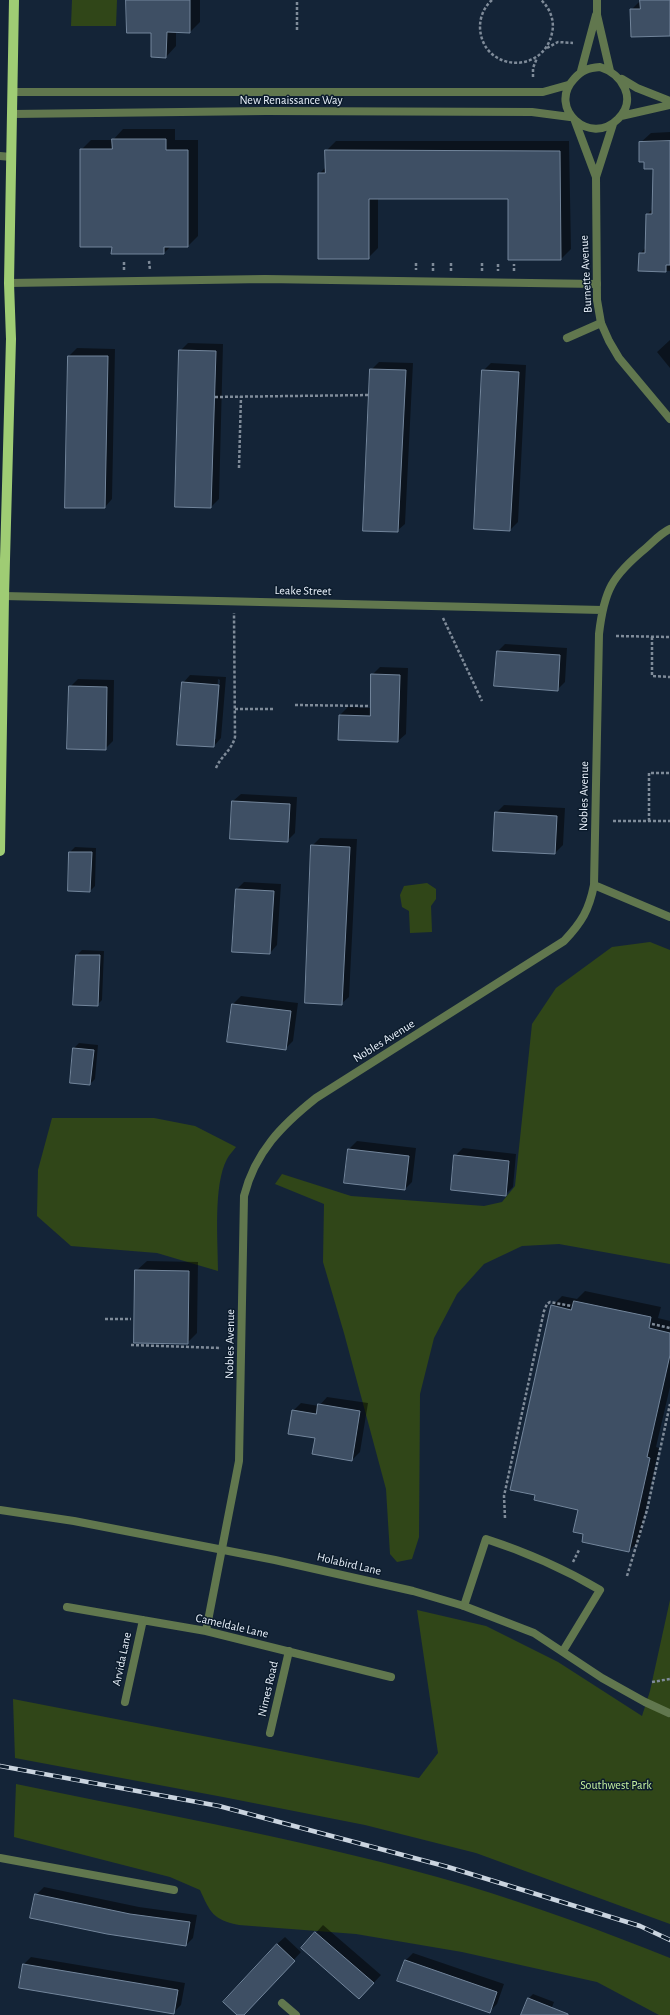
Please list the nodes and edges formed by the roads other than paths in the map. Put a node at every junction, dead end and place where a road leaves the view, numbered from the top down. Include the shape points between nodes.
1 (14, 0) edge
2 (596, 0) edge
3 (596, 14) junction
4 (581, 71) junction
5 (610, 71) junction
6 (619, 77) junction
7 (568, 85) junction
8 (13, 92) junction
9 (670, 101) edge
10 (670, 105) edge
11 (12, 114) junction
12 (621, 116) junction
13 (573, 119) junction
14 (613, 124) junction
15 (0, 156) edge
16 (11, 157) junction
17 (596, 177) junction
18 (9, 283) junction
19 (597, 284) junction
20 (601, 323) junction
21 (567, 338) dead end
22 (670, 419) edge
23 (3, 484) edge
24 (670, 523) edge
25 (668, 530) edge
26 (4, 596) junction
27 (602, 610) junction
28 (0, 851) edge
29 (594, 885) junction
30 (670, 917) edge
31 (0, 1510) edge
32 (220, 1550) junction
33 (464, 1606) junction
34 (67, 1607) dead end
35 (143, 1620) junction
36 (206, 1631) junction
37 (289, 1651) junction
38 (563, 1651) junction
39 (391, 1677) dead end
40 (125, 1702) dead end
41 (669, 1713) dead end
42 (270, 1733) dead end
43 (0, 1858) edge
44 (174, 1890) dead end
45 (282, 2003) dead end
46 (296, 2015) edge

1 - 8 main road
2 - 3 street
3 - 4 street
3 - 5 street
4 - 5 street via 600,67
4 - 7 street
5 - 6 street
6 - 9 street via 637,88
6 - 12 street via 625,86 627,96 626,107
7 - 8 street, New Renaissance Way via 543,92
7 - 13 street via 566,104
8 - 11 main road
10 - 12 street
11 - 13 street, New Renaissance Way via 266,111 532,112
11 - 16 main road
12 - 14 street
13 - 14 street via 593,129
13 - 17 street, Burnette Avenue
14 - 17 street, Burnette Avenue
15 - 16 street
16 - 18 main road
17 - 19 street, Burnette Avenue
18 - 19 street via 266,279
18 - 23 main road via 11,339
19 - 20 street, Burnette Avenue
20 - 21 street
20 - 22 street, Burnette Avenue via 620,358
23 - 26 main road
24 - 25 street, Nobles Avenue
25 - 27 street, Nobles Avenue via 623,568 606,595
26 - 27 street, Leake Street
26 - 28 main road
27 - 29 street, Nobles Avenue via 599,634
29 - 30 street
29 - 32 street, Nobles Avenue via 588,910 577,928 564,941 316,1098 297,1113 258,1158 249,1176 244,1196 240,1447
31 - 32 street, Holabird Lane via 74,1521
32 - 33 street, Holabird Lane via 413,1591
32 - 36 street, Nobles Avenue
33 - 38 street, Holabird Lane via 534,1633
33 - 38 street via 486,1539 525,1552 568,1571 600,1590
34 - 35 street, Cameldale Lane
35 - 36 street, Cameldale Lane
35 - 40 street, Arvida Lane
36 - 37 street, Cameldale Lane
37 - 39 street, Cameldale Lane
37 - 42 street, Nimes Road
38 - 41 street, Holabird Lane via 639,1699
43 - 44 street
45 - 46 street

